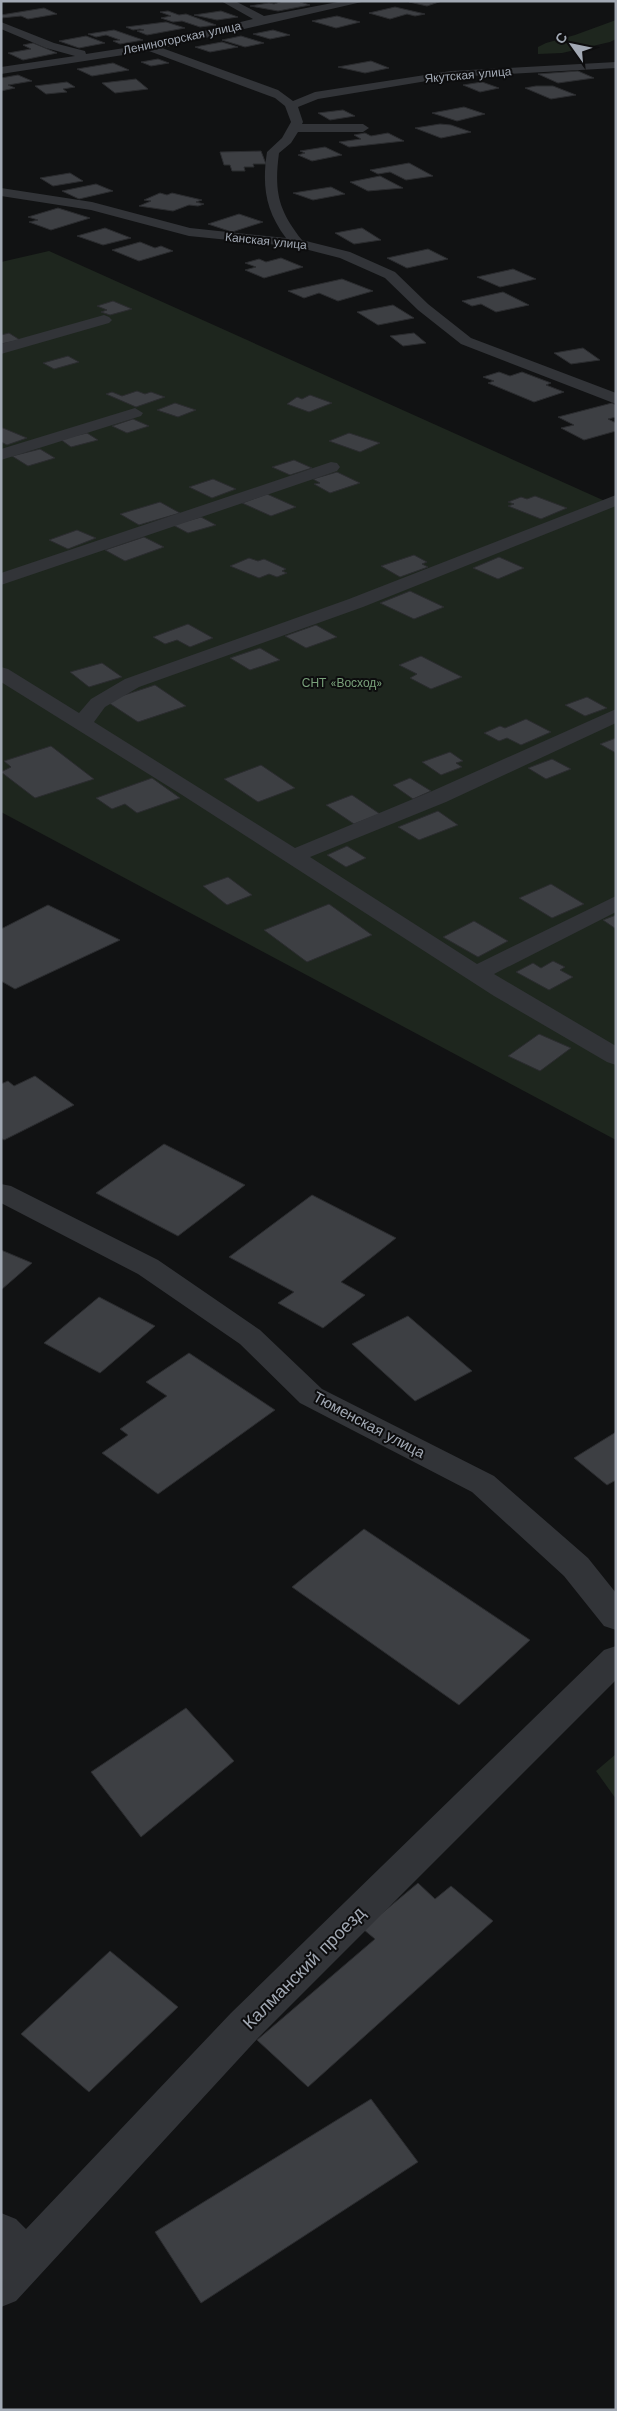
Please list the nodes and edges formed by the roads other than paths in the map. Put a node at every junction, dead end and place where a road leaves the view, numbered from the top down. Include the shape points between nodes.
1 (226, 1) edge
2 (362, 1) edge
3 (263, 20) junction
4 (1, 25) edge
5 (150, 47) junction
6 (100, 55) junction
7 (616, 65) edge
8 (1, 71) edge
9 (293, 105) junction
10 (294, 128) junction
11 (363, 128) dead end
12 (1, 192) edge
13 (297, 243) junction
14 (104, 320) dead end
15 (1, 348) edge
16 (616, 399) edge
17 (135, 413) dead end
18 (1, 455) edge
19 (331, 467) dead end
20 (616, 500) edge
21 (1, 579) edge
22 (1, 673) edge
23 (616, 715) edge
24 (82, 723) junction
25 (294, 856) junction
26 (616, 903) edge
27 (476, 974) junction
28 (616, 1057) edge
29 (1, 1192) edge
30 (616, 1617) edge
31 (616, 1659) edge
32 (10, 2259) edge

1 - 3 street
2 - 3 street, Лениногорская улица
3 - 5 street, Лениногорская улица
4 - 6 street via 68,52
5 - 6 street, Лениногорская улица
5 - 9 street via 274,93
6 - 8 street, Лениногорская улица
7 - 9 street, Якутская улица via 451,74 315,96
9 - 10 street via 297,122
10 - 11 street
10 - 13 street via 287,140 273,152 270,174 271,198 279,220
12 - 13 street, Канская улица via 92,206 189,232
13 - 16 street, Канская улица via 345,255 390,275 423,307 466,340
14 - 15 street
17 - 18 street
19 - 21 street
20 - 24 street via 356,603 132,683 98,703
22 - 24 street
23 - 25 street via 438,797
24 - 25 street
25 - 27 street
26 - 27 street
27 - 28 street
29 - 30 street, Тюменская улица via 148,1267 250,1336 311,1396 484,1484 576,1567
31 - 32 street, Калманский проезд

